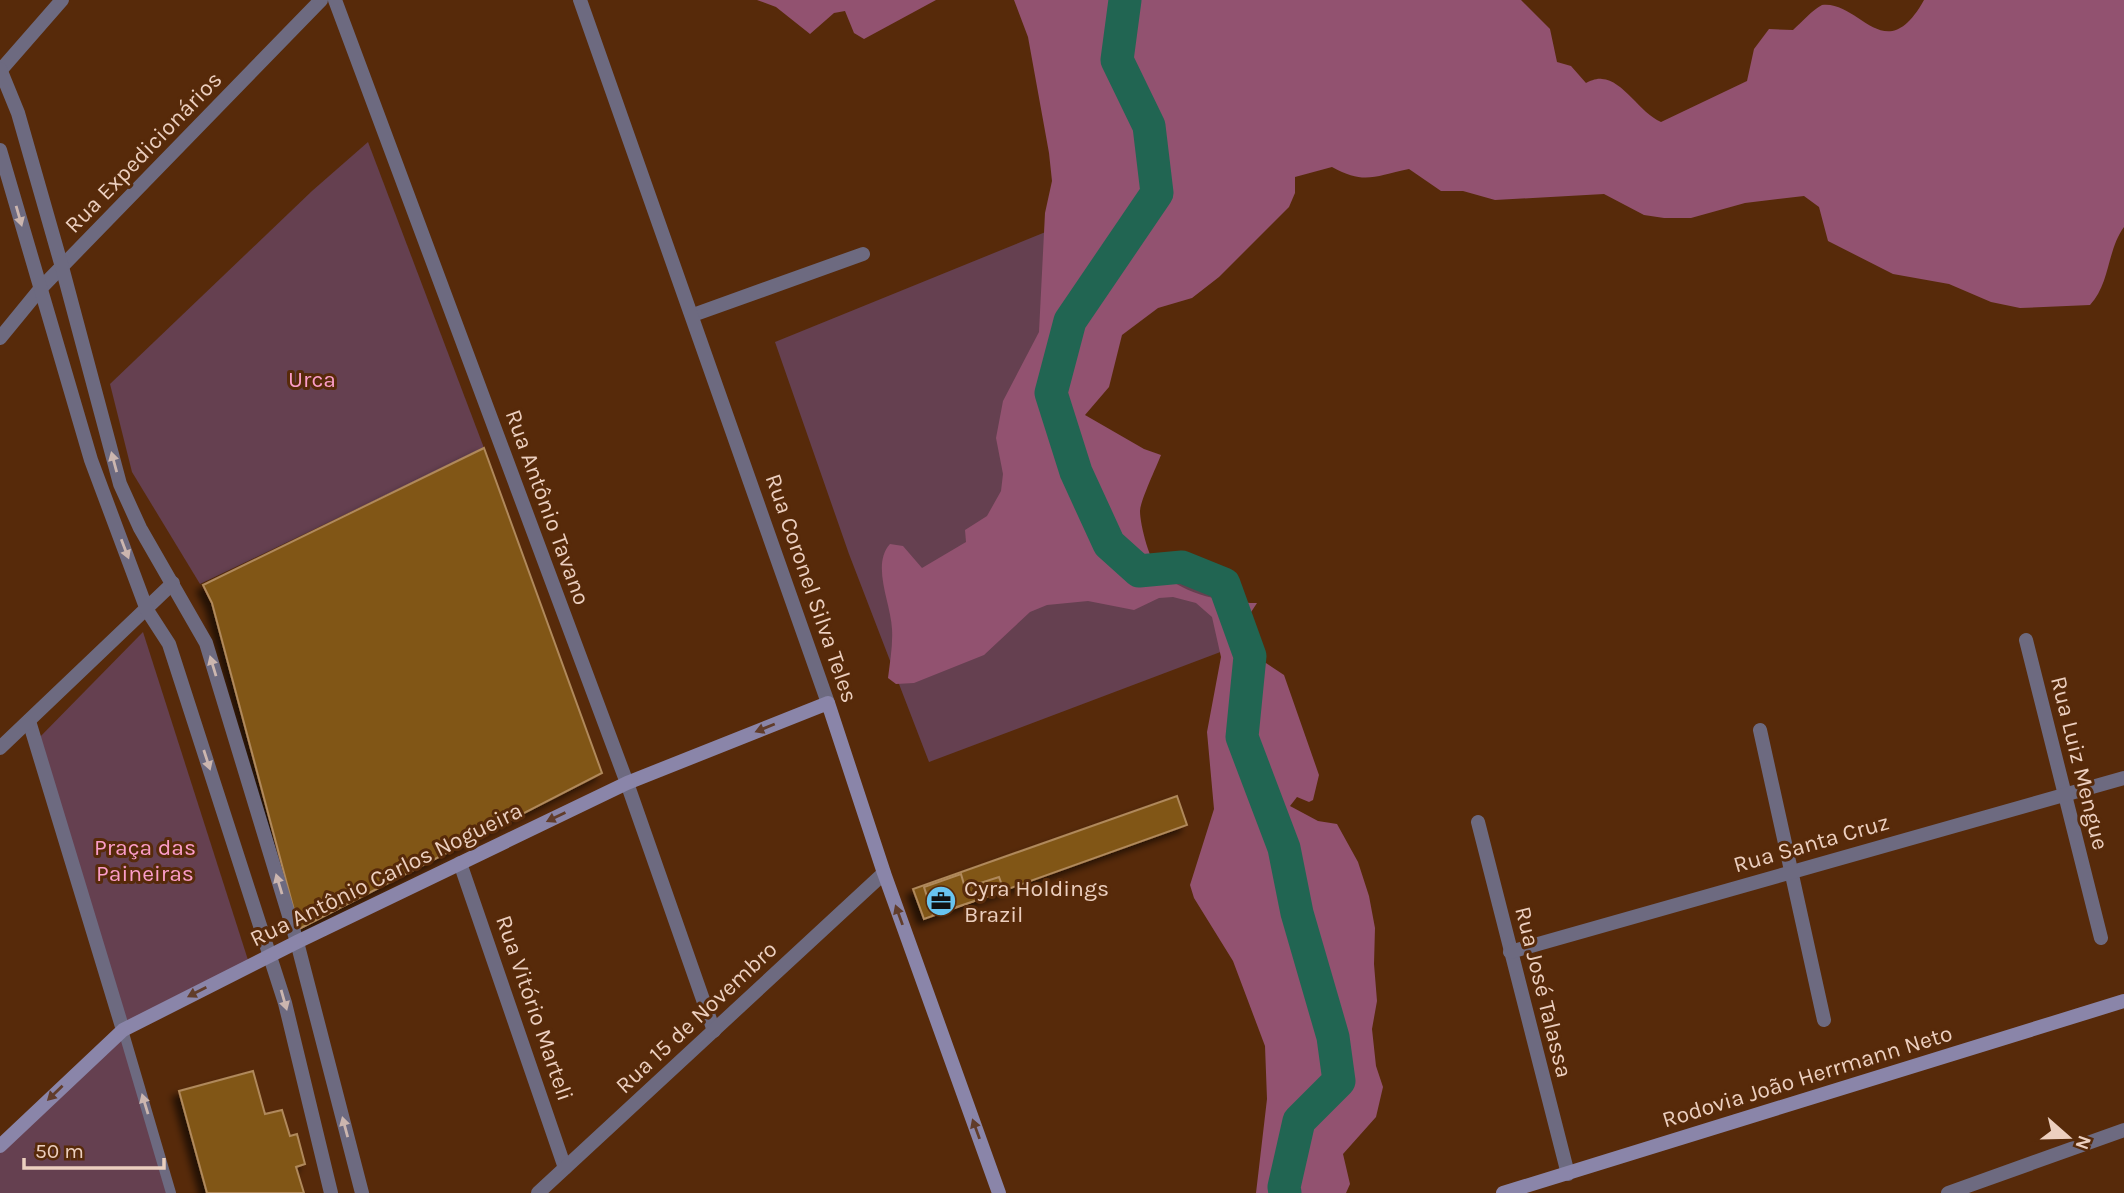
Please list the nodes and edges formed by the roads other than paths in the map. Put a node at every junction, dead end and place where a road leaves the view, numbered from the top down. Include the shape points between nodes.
1 (62, 0) edge
2 (321, 0) edge
3 (335, 0) edge
4 (580, 0) edge
5 (0, 70) edge
6 (0, 150) edge
7 (863, 254) dead end
8 (62, 267) junction
9 (41, 288) junction
10 (693, 315) junction
11 (0, 338) edge
12 (173, 583) junction
13 (147, 610) junction
14 (2026, 640) dead end
15 (828, 703) junction
16 (29, 721) junction
17 (1760, 730) dead end
18 (0, 748) edge
19 (2124, 778) edge
20 (627, 783) junction
21 (2064, 795) junction
22 (1478, 822) dead end
23 (460, 863) junction
24 (1791, 872) junction
25 (884, 873) junction
26 (2101, 939) dead end
27 (297, 942) junction
28 (1510, 952) junction
29 (270, 956) junction
30 (2124, 1001) edge
31 (1824, 1020) dead end
32 (123, 1030) junction
33 (714, 1031) junction
34 (2124, 1130) edge
35 (0, 1146) edge
36 (565, 1168) junction
37 (1567, 1174) junction
38 (171, 1193) edge
39 (331, 1193) edge
40 (362, 1193) edge
41 (538, 1193) edge
42 (999, 1193) edge
43 (1503, 1193) edge
44 (1948, 1193) edge

1 - 5 street
2 - 8 street, Rua Expedicionários
3 - 20 street, Rua Antônio Tavano
4 - 10 street, Rua Coronel Silva Teles
5 - 8 street via 18,113
6 -> 9 street
7 - 10 street
8 - 9 street, Rua Expedicionários
12 -> 8 street via 120,484
9 - 11 street, Rua Expedicionários
9 -> 13 street via 91,460
10 - 15 street, Rua Coronel Silva Teles
12 - 13 street
27 -> 12 street via 206,643
13 - 16 street
13 -> 29 street via 169,643
14 - 21 street, Rua Luiz Mengue
15 -> 20 main road, Rua Antônio Carlos Nogueira
15 - 25 main road, Rua Coronel Silva Teles
16 - 18 street
16 - 32 street
17 - 24 street
19 - 21 street, Rua Santa Cruz
20 -> 23 main road, Rua Antônio Carlos Nogueira
20 - 33 street, Rua Antônio Tavano
21 - 24 street, Rua Santa Cruz
21 - 26 street, Rua Luiz Mengue
22 - 28 street, Rua José Talassa
23 - 27 main road, Rua Antônio Carlos Nogueira
23 - 36 street, Rua Vitório Marteli
24 - 28 street, Rua Santa Cruz
24 - 31 street
25 - 33 street, Rua 15 de Novembro
42 -> 25 main road, Rua Coronel Silva Teles
27 - 29 main road, Rua Antônio Carlos Nogueira
40 -> 27 street
28 - 37 street, Rua José Talassa
29 -> 32 main road, Rua Antônio Carlos Nogueira
29 -> 39 street
30 - 37 main road, Rodovia João Herrmann Neto
32 -> 35 main road, Rua Antônio Carlos Nogueira
38 -> 32 lane
33 - 36 street, Rua 15 de Novembro
34 - 44 street
36 - 41 street, Rua 15 de Novembro
37 - 43 main road, Rodovia João Herrmann Neto

